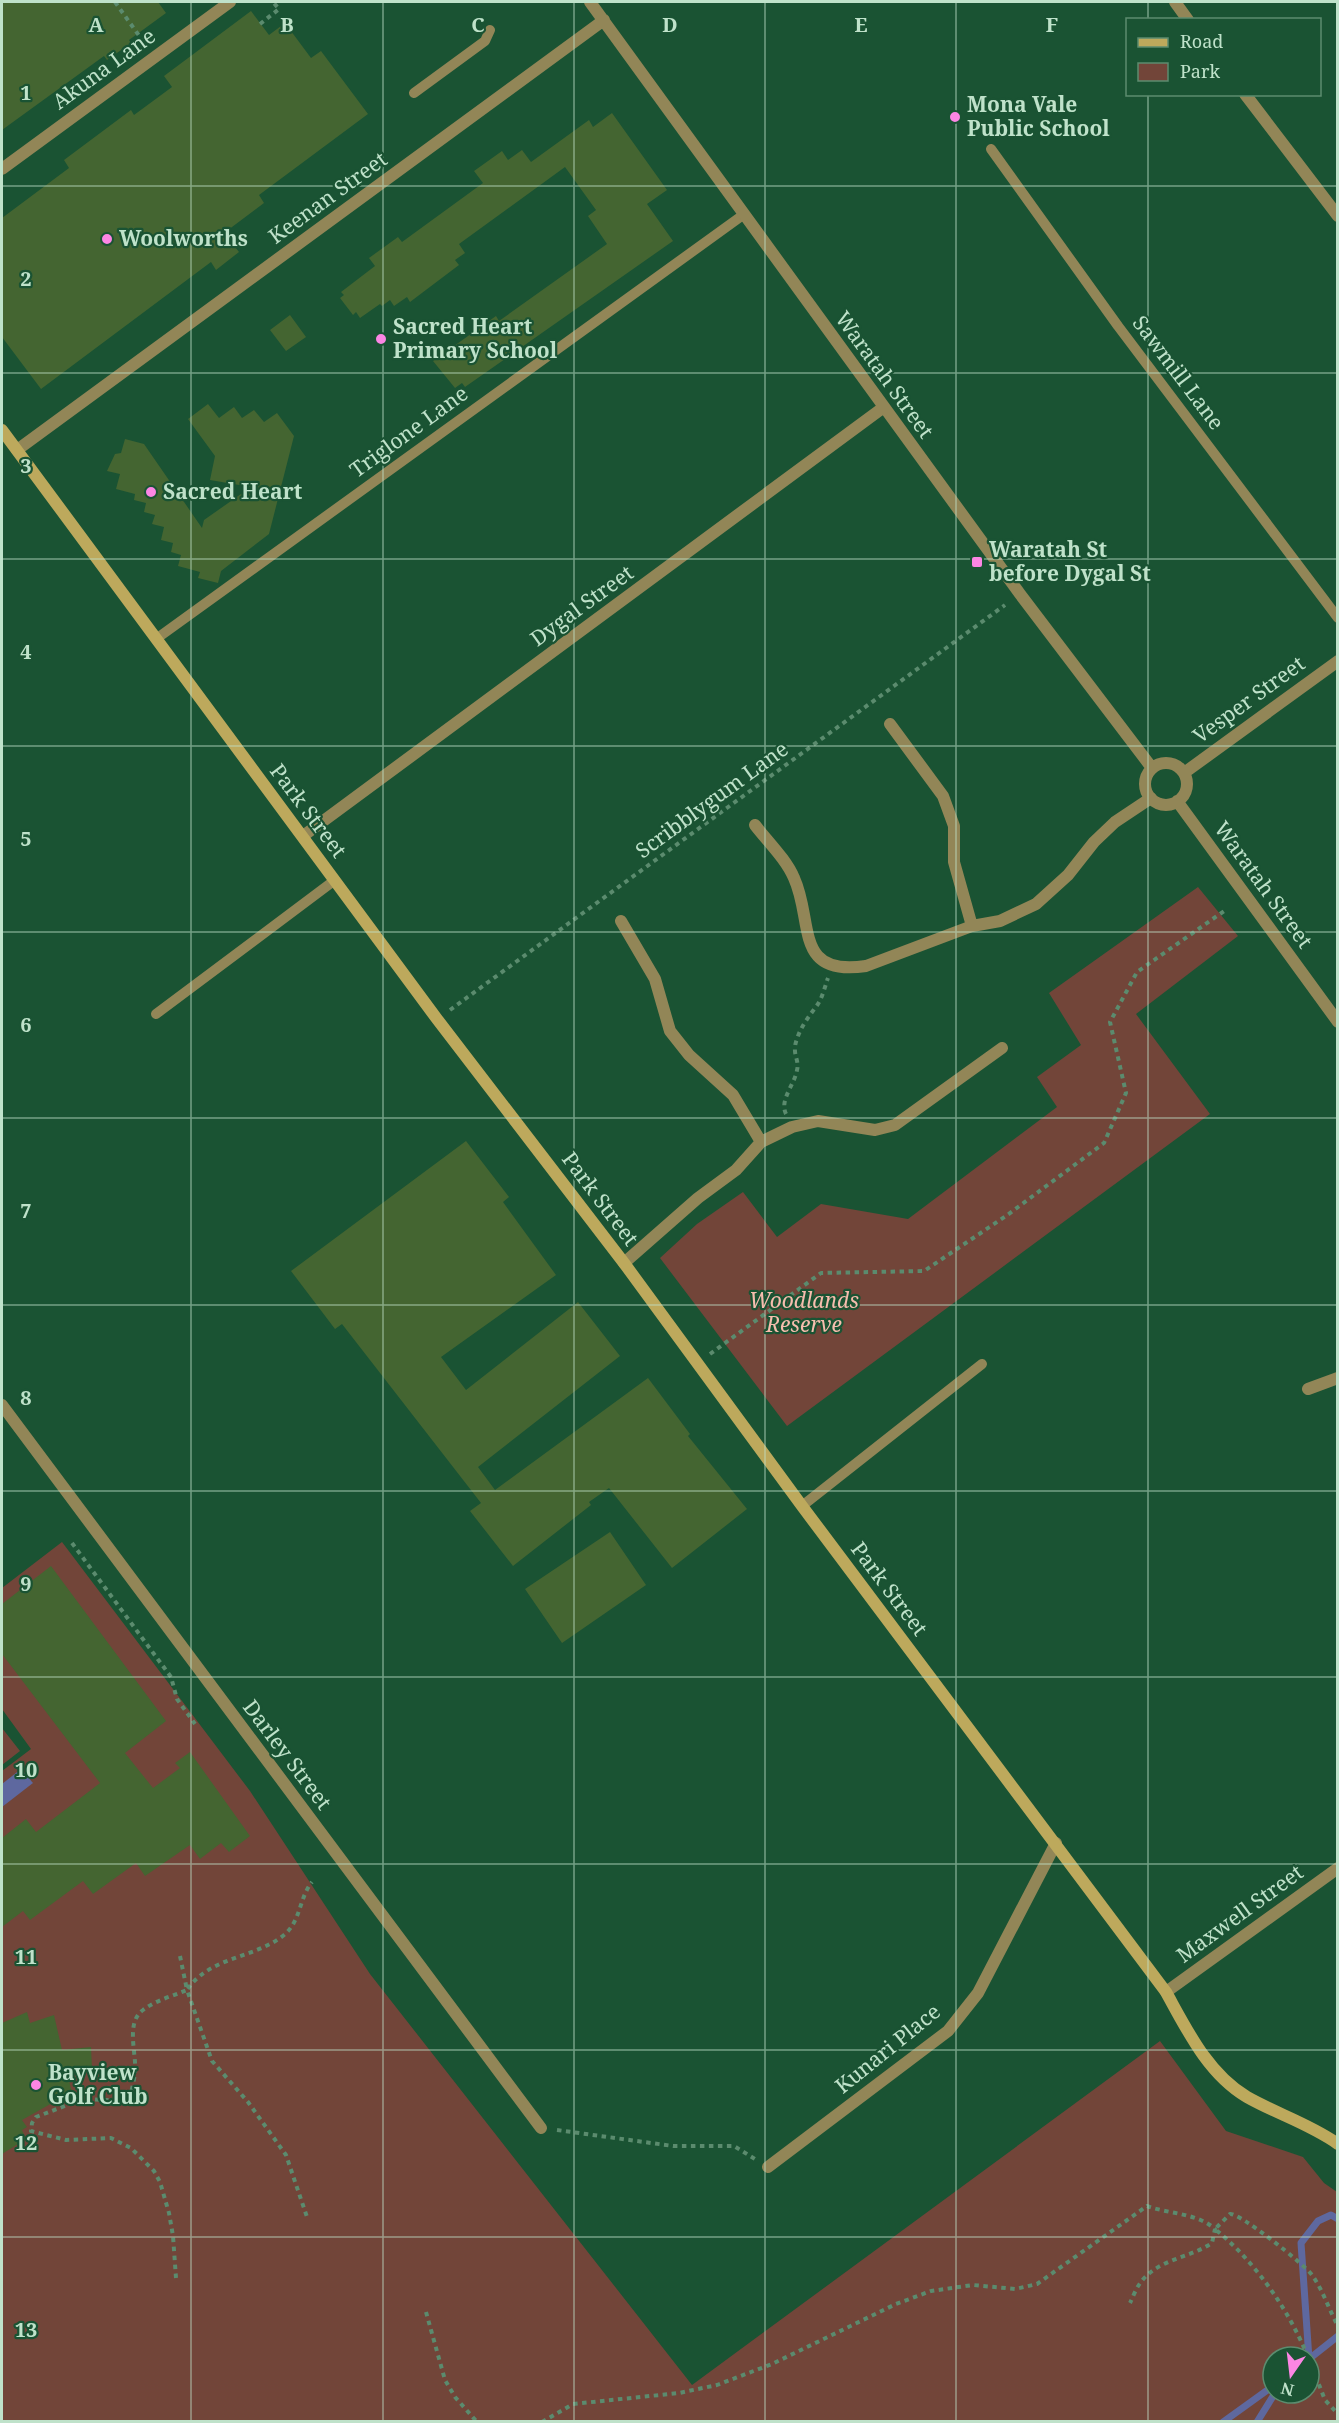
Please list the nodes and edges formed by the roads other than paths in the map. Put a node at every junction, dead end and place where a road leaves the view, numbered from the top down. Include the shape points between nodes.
1 (230, 2) edge
2 (590, 2) edge
3 (1175, 2) edge
4 (1187, 18) edge
5 (604, 21) junction
6 (490, 30) dead end
7 (414, 93) dead end
8 (1247, 96) edge
9 (991, 149) dead end
10 (2, 169) edge
11 (743, 215) junction
12 (1338, 216) edge
13 (884, 407) junction
14 (2, 430) edge
15 (17, 450) junction
16 (1338, 618) edge
17 (156, 639) junction
18 (1338, 661) edge
19 (890, 724) dead end
20 (1152, 768) junction
21 (1184, 772) junction
22 (1151, 798) junction
23 (1177, 801) junction
24 (756, 825) dead end
25 (303, 836) junction
26 (335, 880) junction
27 (621, 921) dead end
28 (972, 926) junction
29 (156, 1014) dead end
30 (1338, 1022) edge
31 (1002, 1048) dead end
32 (762, 1142) junction
33 (624, 1263) junction
34 (982, 1364) dead end
35 (1338, 1378) edge
36 (1308, 1389) dead end
37 (2, 1405) edge
38 (802, 1506) junction
39 (1056, 1843) junction
40 (1338, 1868) edge
41 (1166, 1992) junction
42 (540, 2128) road end
43 (1338, 2144) edge
44 (768, 2167) road end

1 - 10 street, Akuna Lane
2 - 5 street, Waratah Street
3 - 4 street
5 - 11 street, Waratah Street
5 - 15 street, Keenan Street
6 - 7 lane via 485,41
8 - 12 street
9 - 16 lane, Sawmill Lane via 1118,326
11 - 13 street, Waratah Street
11 - 17 lane, Triglone Lane
13 - 20 street, Waratah Street
13 - 25 street, Dygal Street
14 - 15 street, Park Street
15 - 17 street, Park Street
17 - 25 street, Park Street
18 - 21 street, Vesper Street
19 - 28 street via 943,796 954,826 954,862
20 - 21 street via 1165,763
20 - 22 street via 1146,786
21 - 23 street via 1187,785
22 - 23 street via 1167,805
22 - 28 street via 1115,822 1036,904 1000,921
23 - 30 street, Waratah Street
24 - 28 street via 794,876 804,906 806,933 816,953 832,967 866,966
25 - 26 street, Park Street
26 - 29 lane
26 - 33 street, Park Street
27 - 32 street via 655,979 670,1031 733,1095
31 - 32 street via 895,1125 875,1130 818,1121 792,1127
32 - 33 street via 736,1170
33 - 38 street, Park Street
34 - 38 lane
35 - 36 street
37 - 42 street, Darley Street
38 - 39 street, Park Street
39 - 41 street, Park Street
39 - 44 street, Kunari Place via 978,1993 948,2031
40 - 41 street, Maxwell Street
41 - 43 street, Park Street via 1197,2047 1228,2085

